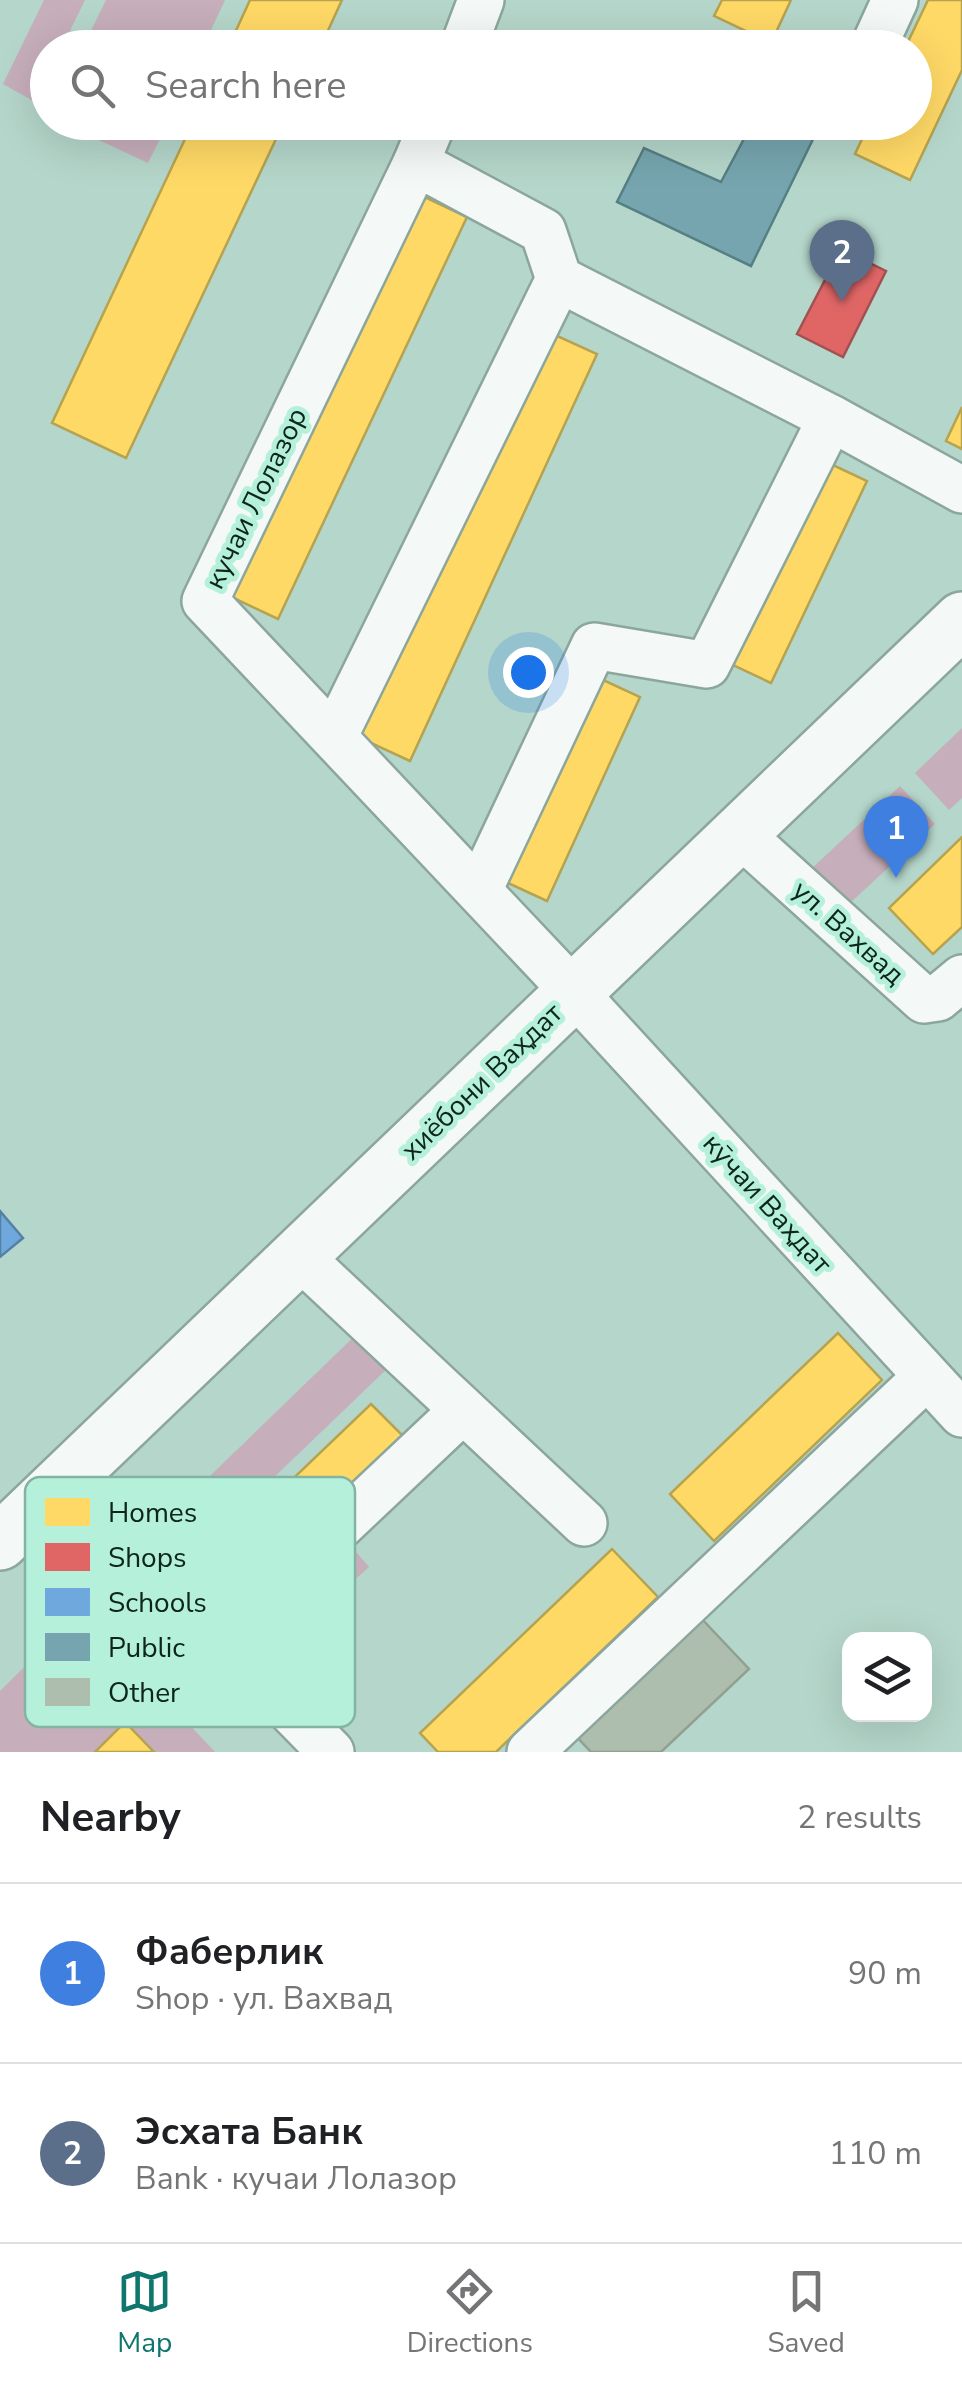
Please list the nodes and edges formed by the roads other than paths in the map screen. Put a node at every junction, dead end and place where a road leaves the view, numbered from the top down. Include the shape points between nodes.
1 (895, 0) edge
2 (881, 30) edge
3 (425, 143) edge
4 (559, 279) junction
5 (824, 414) junction
6 (962, 490) edge
7 (962, 620) edge
8 (334, 737) junction
9 (739, 833) junction
10 (472, 882) junction
11 (962, 978) edge
12 (574, 992) junction
13 (299, 1256) junction
14 (947, 1387) edge
15 (462, 1411) junction
16 (68, 1477) edge
17 (355, 1513) edge
18 (25, 1518) edge
19 (584, 1522) dead end
20 (0, 1542) edge
21 (307, 1727) edge
22 (331, 1752) edge
23 (530, 1752) edge

1 - 2 street
3 - 4 street, кучаи Лолазор via 543,232
3 - 8 street, кучаи Лолазор via 205,601
4 - 5 street
4 - 8 street
5 - 6 street
5 - 10 street via 706,665 594,646
7 - 9 main road, хиёбони Ваҳдат
8 - 10 street, кучаи Лолазор
9 - 11 street, ул. Вахвад via 924,1000 938,998
9 - 12 main road, хиёбони Ваҳдат
10 - 12 street, кӯчаи Ваҳдат
12 - 13 main road, хиёбони Ваҳдат
12 - 14 street, кӯчаи Ваҳдат
13 - 15 street
13 - 16 main road, хиёбони Ваҳдат
14 - 23 street
15 - 17 street
15 - 19 street
18 - 20 main road, хиёбони Ваҳдат
21 - 22 street

